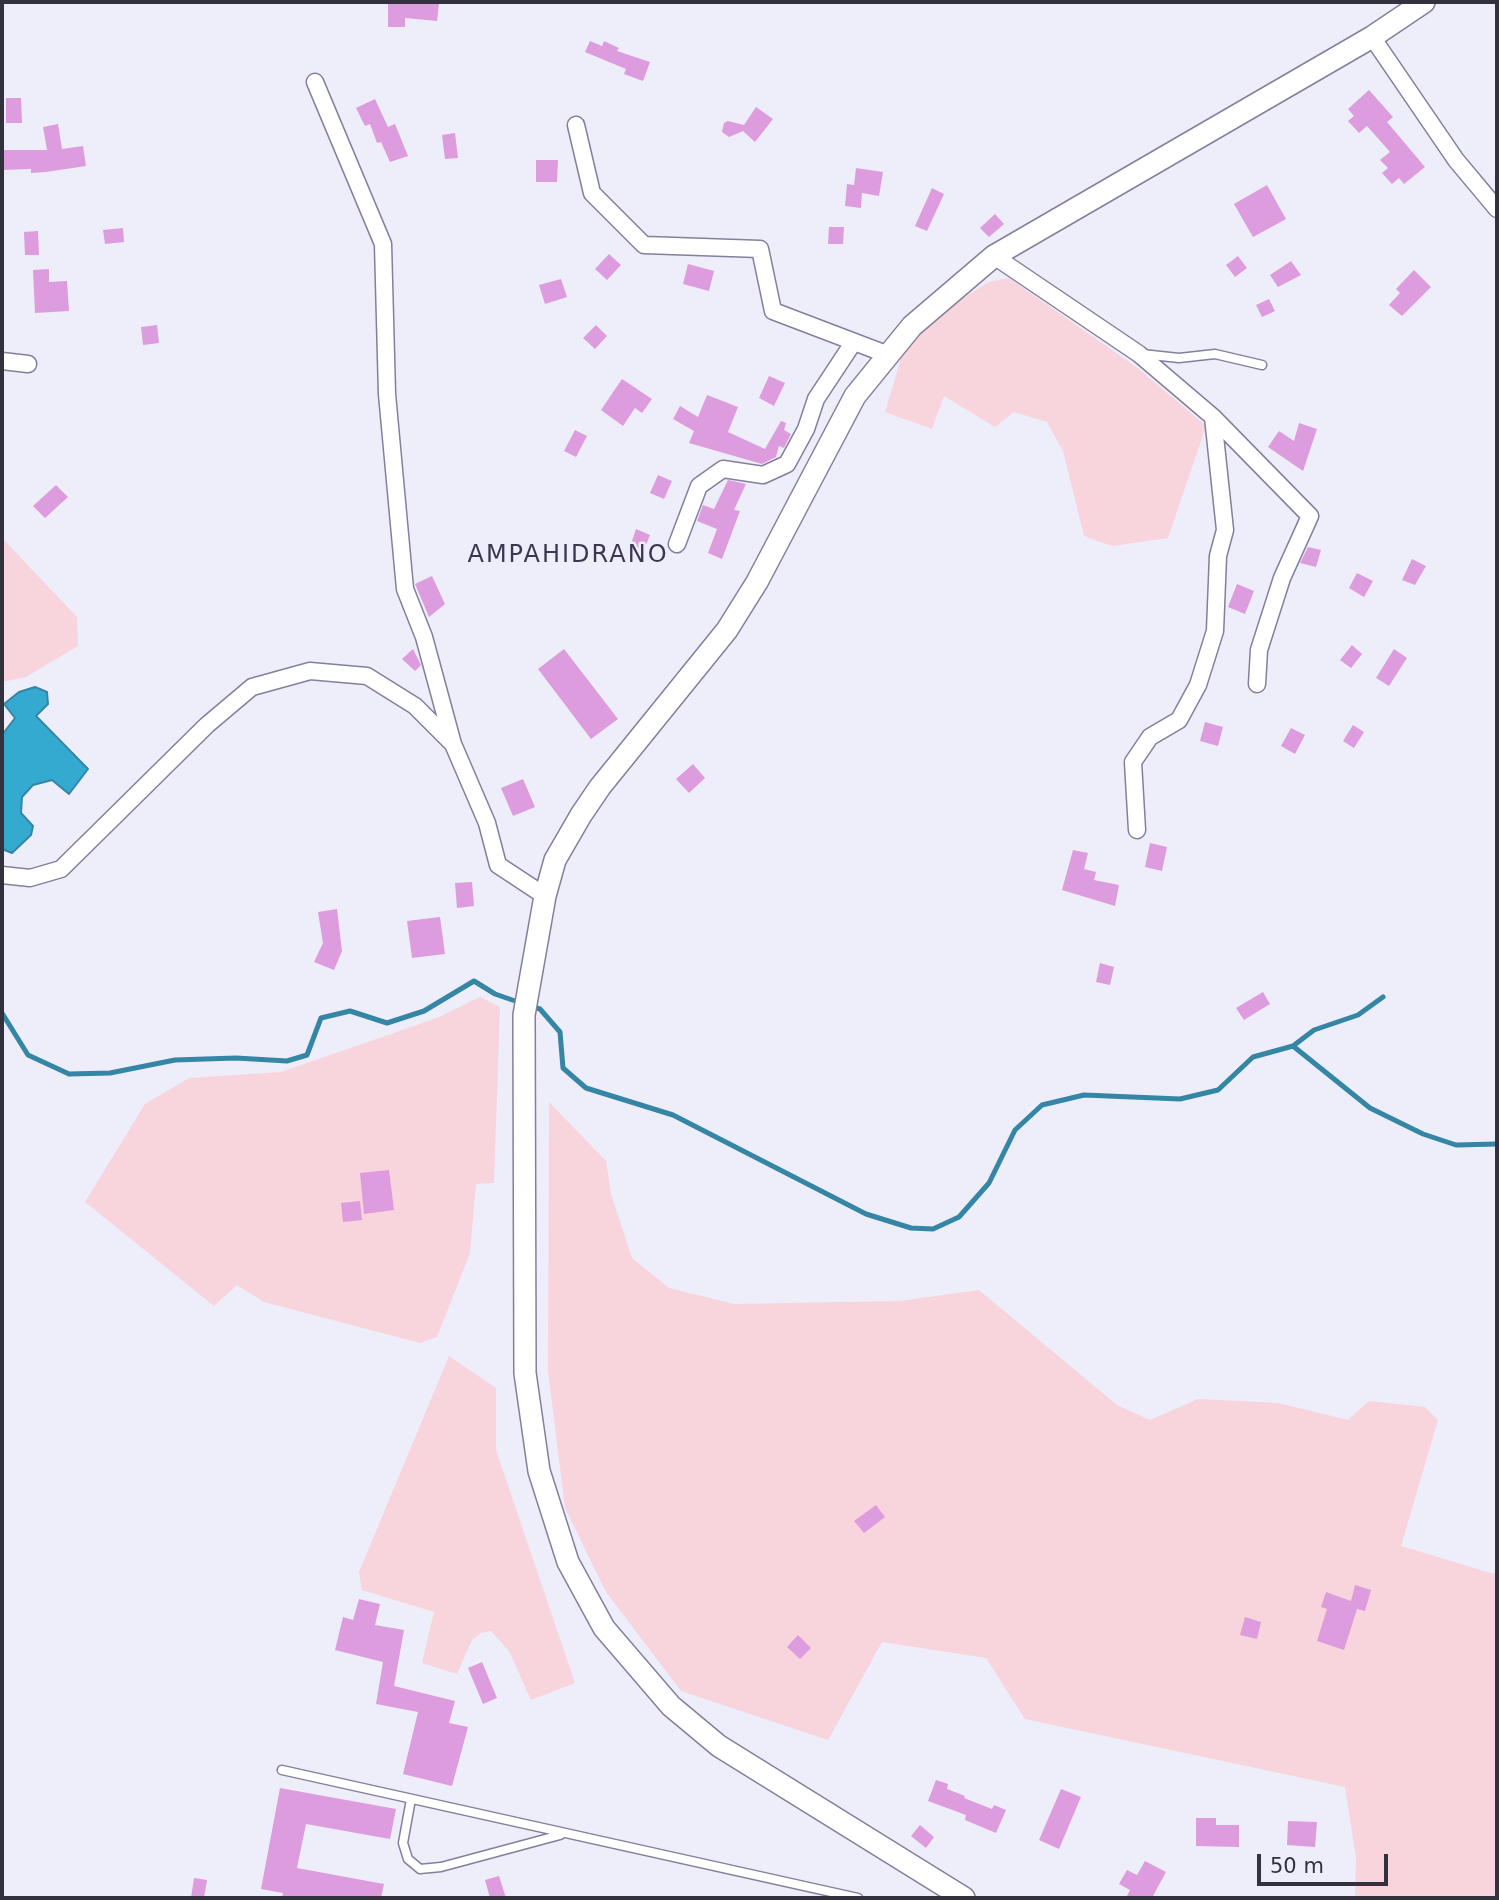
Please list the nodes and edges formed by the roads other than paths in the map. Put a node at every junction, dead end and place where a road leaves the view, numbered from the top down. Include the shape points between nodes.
1 (1424, 2) edge
2 (1372, 37) junction
3 (315, 82) dead end
4 (576, 125) dead end
5 (1497, 209) edge
6 (994, 256) junction
7 (853, 343) junction
8 (886, 354) junction
9 (1139, 354) junction
10 (2, 361) edge
11 (28, 365) dead end
12 (1262, 365) dead end
13 (1213, 417) junction
14 (677, 544) dead end
15 (1257, 684) dead end
16 (453, 744) junction
17 (1137, 830) dead end
18 (2, 874) edge
19 (545, 896) junction
20 (282, 1770) dead end
21 (411, 1799) junction
22 (563, 1834) junction
23 (961, 1897) edge
24 (858, 1898) edge

1 - 2 street
2 - 5 street via 1456,160
2 - 6 street
3 - 16 street via 383,244 387,394 405,589 424,637
4 - 7 street via 592,193 644,245 760,249 773,311
6 - 8 street
6 - 9 street
7 - 8 street
7 - 14 street via 816,399 787,464 763,475 723,469 699,486
8 - 19 street via 855,396 727,630 600,787 555,860
9 - 12 lane via 1179,358 1215,354
9 - 13 street
10 - 11 street
13 - 15 street via 1310,516 1282,579 1259,650
13 - 17 street via 1225,529 1218,556 1215,631 1198,685 1180,720 1150,737 1133,762
16 - 18 street via 415,706 368,676 310,671 252,687 61,869 30,878
16 - 19 street via 490,833 498,865
19 - 23 street via 524,1015 525,1373 538,1472 568,1562 604,1628 671,1706 719,1746
20 - 21 lane
21 - 22 lane
21 - 22 lane via 403,1843 408,1859 420,1869
22 - 24 lane

